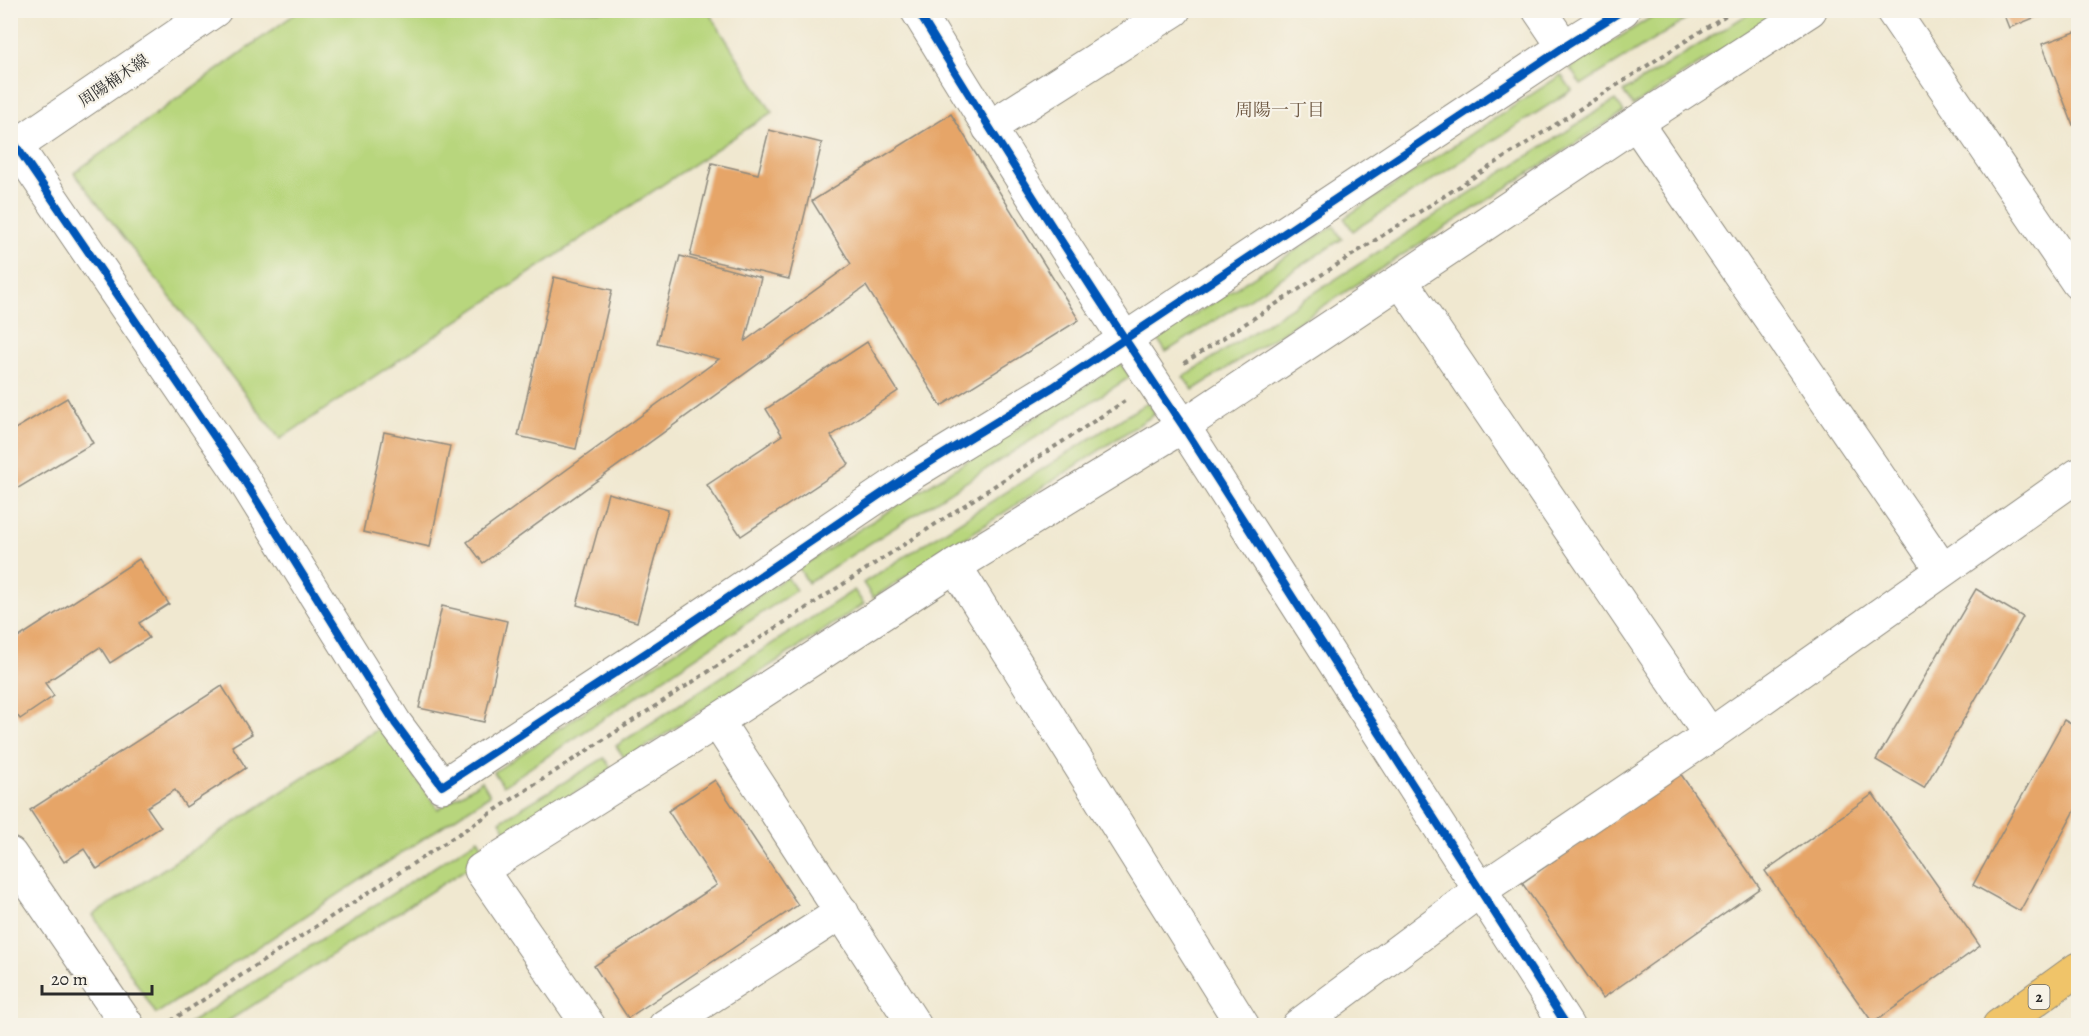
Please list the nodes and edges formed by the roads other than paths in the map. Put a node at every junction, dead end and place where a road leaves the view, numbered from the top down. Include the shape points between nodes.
1 (215, 10) edge
2 (918, 10) edge
3 (1174, 10) edge
4 (1539, 10) edge
5 (1623, 10) edge
6 (1810, 10) edge
7 (1892, 10) edge
8 (1564, 47) junction
9 (1636, 123) junction
10 (989, 128) junction
11 (13, 148) edge
12 (1401, 281) junction
13 (2079, 283) edge
14 (1124, 339) junction
15 (1183, 426) junction
16 (2079, 475) edge
17 (955, 566) junction
18 (1942, 569) junction
19 (717, 721) junction
20 (1710, 735) junction
21 (10, 854) edge
22 (1479, 891) junction
23 (842, 912) junction
24 (2079, 969) edge
25 (1564, 1025) edge
26 (128, 1026) edge
27 (589, 1026) edge
28 (665, 1026) edge
29 (915, 1026) edge
30 (1243, 1026) edge
31 (1298, 1026) edge
32 (1999, 1026) edge

1 - 11 street, 周陽楠木線
2 - 10 street
3 - 10 street
4 - 8 street
5 - 8 street
6 - 9 street
7 - 13 street
8 - 14 street
9 - 12 street
9 - 18 street
10 - 14 street
11 - 14 street via 242,477 395,723 442,786 909,475
12 - 15 street
12 - 20 street
14 - 15 street
15 - 17 street
15 - 22 street
16 - 18 street
17 - 19 street
17 - 30 street
18 - 20 street
19 - 23 street
19 - 27 street via 482,870
20 - 22 street
21 - 26 street
22 - 25 street
22 - 31 street
23 - 28 street
23 - 29 street
24 - 32 highway, 2

